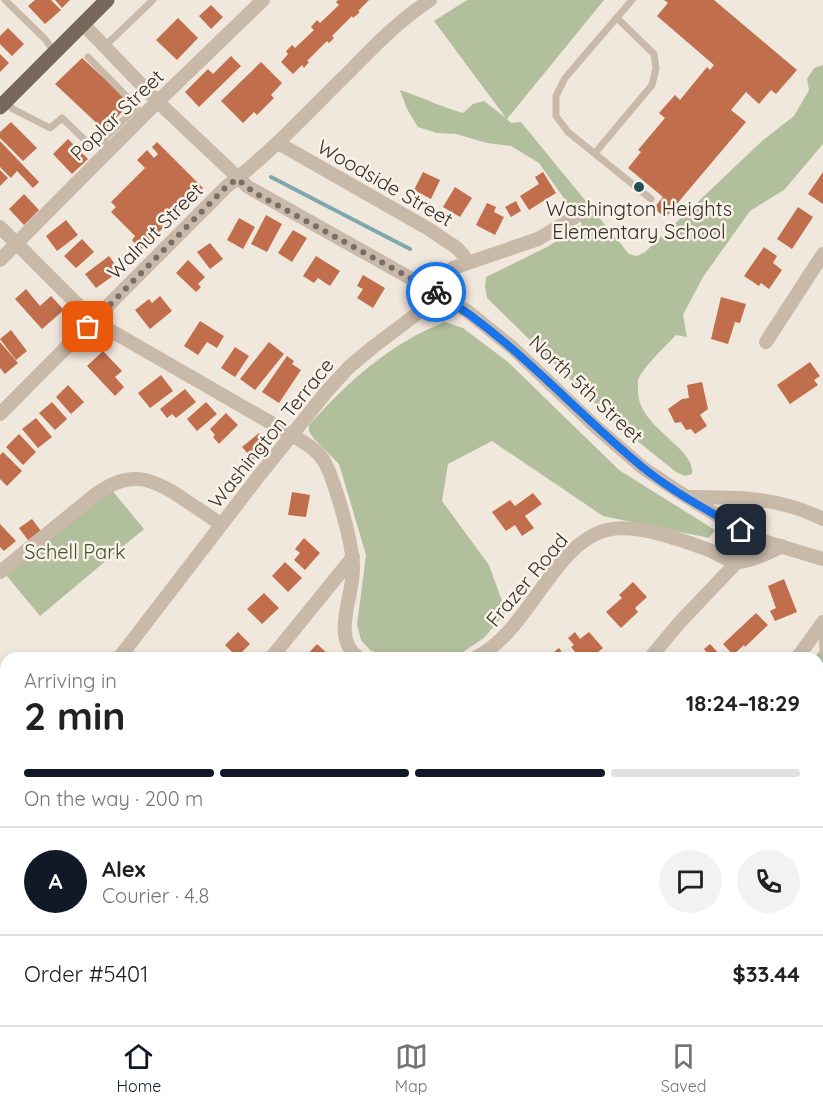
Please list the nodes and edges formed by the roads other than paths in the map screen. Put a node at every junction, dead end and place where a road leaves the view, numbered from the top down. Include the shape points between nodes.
1 (5, 0) edge
2 (107, 0) edge
3 (153, 0) edge
4 (263, 0) edge
5 (430, 0) edge
6 (632, 0) edge
7 (617, 18) junction
8 (83, 24) junction
9 (105, 46) junction
10 (55, 53) junction
11 (88, 57) dead end
12 (158, 102) junction
13 (3, 104) edge
14 (129, 122) junction
15 (278, 143) junction
16 (107, 144) junction
17 (595, 153) junction
18 (237, 179) junction
19 (651, 199) dead end
20 (575, 217) dead end
21 (0, 227) edge
22 (17, 244) junction
23 (823, 254) edge
24 (0, 260) edge
25 (466, 262) junction
26 (435, 292) junction
27 (94, 321) junction
28 (766, 342) dead end
29 (0, 414) edge
30 (292, 435) junction
31 (687, 497) junction
32 (823, 519) edge
33 (221, 525) junction
34 (782, 546) junction
35 (353, 557) junction
36 (823, 559) edge
37 (737, 562) junction
38 (0, 572) edge
39 (823, 622) edge
40 (823, 651) edge
41 (124, 652) edge
42 (276, 652) edge
43 (352, 652) edge
44 (486, 652) edge
45 (655, 652) edge
46 (801, 652) edge

1 - 10 lane
2 - 8 main road
3 - 9 lane
4 - 12 street, Poplar Street
5 - 15 street via 394,27
6 - 7 lane
7 - 17 lane via 654,54 656,69 652,85
7 - 17 lane via 565,78 556,96 556,116 568,132
8 - 9 street, North 5th Street
8 - 10 main road
9 - 12 street, North 5th Street
10 - 13 main road
11 - 14 lane via 137,107
12 - 14 street, Poplar Street
12 - 18 street, North 5th Street
13 - 16 lane via 51,128 62,118 89,144
14 - 16 street, Poplar Street
15 - 18 street
15 - 25 street, Woodside Street via 427,228 457,248
16 - 22 street, Poplar Street
17 - 19 lane
18 - 26 street, North 5th Street via 255,193
18 - 27 street, Walnut Street
20 - 25 street, Washington Terrace via 538,239
21 - 22 street
22 - 24 street, Poplar Street
22 - 27 street
23 - 28 street
25 - 26 street, Washington Terrace via 447,273
26 - 30 street, Washington Terrace via 418,313 349,367
26 - 31 street, North 5th Street via 467,311 514,349 643,468
27 - 29 street, Walnut Street
27 - 30 street
30 - 33 street, Washington Terrace
30 - 35 street via 324,460
31 - 32 street via 758,498
31 - 34 street, North 5th Street via 741,530
33 - 38 street via 164,485 137,478 123,479 96,494
33 - 41 street, Washington Terrace
34 - 36 street, North 5th Street
34 - 37 street
35 - 42 street
35 - 43 street via 344,622
37 - 44 street, Frazer Road via 680,540 631,529 607,530 586,540 566,557 503,639
37 - 45 street
39 - 40 lane
39 - 46 street

